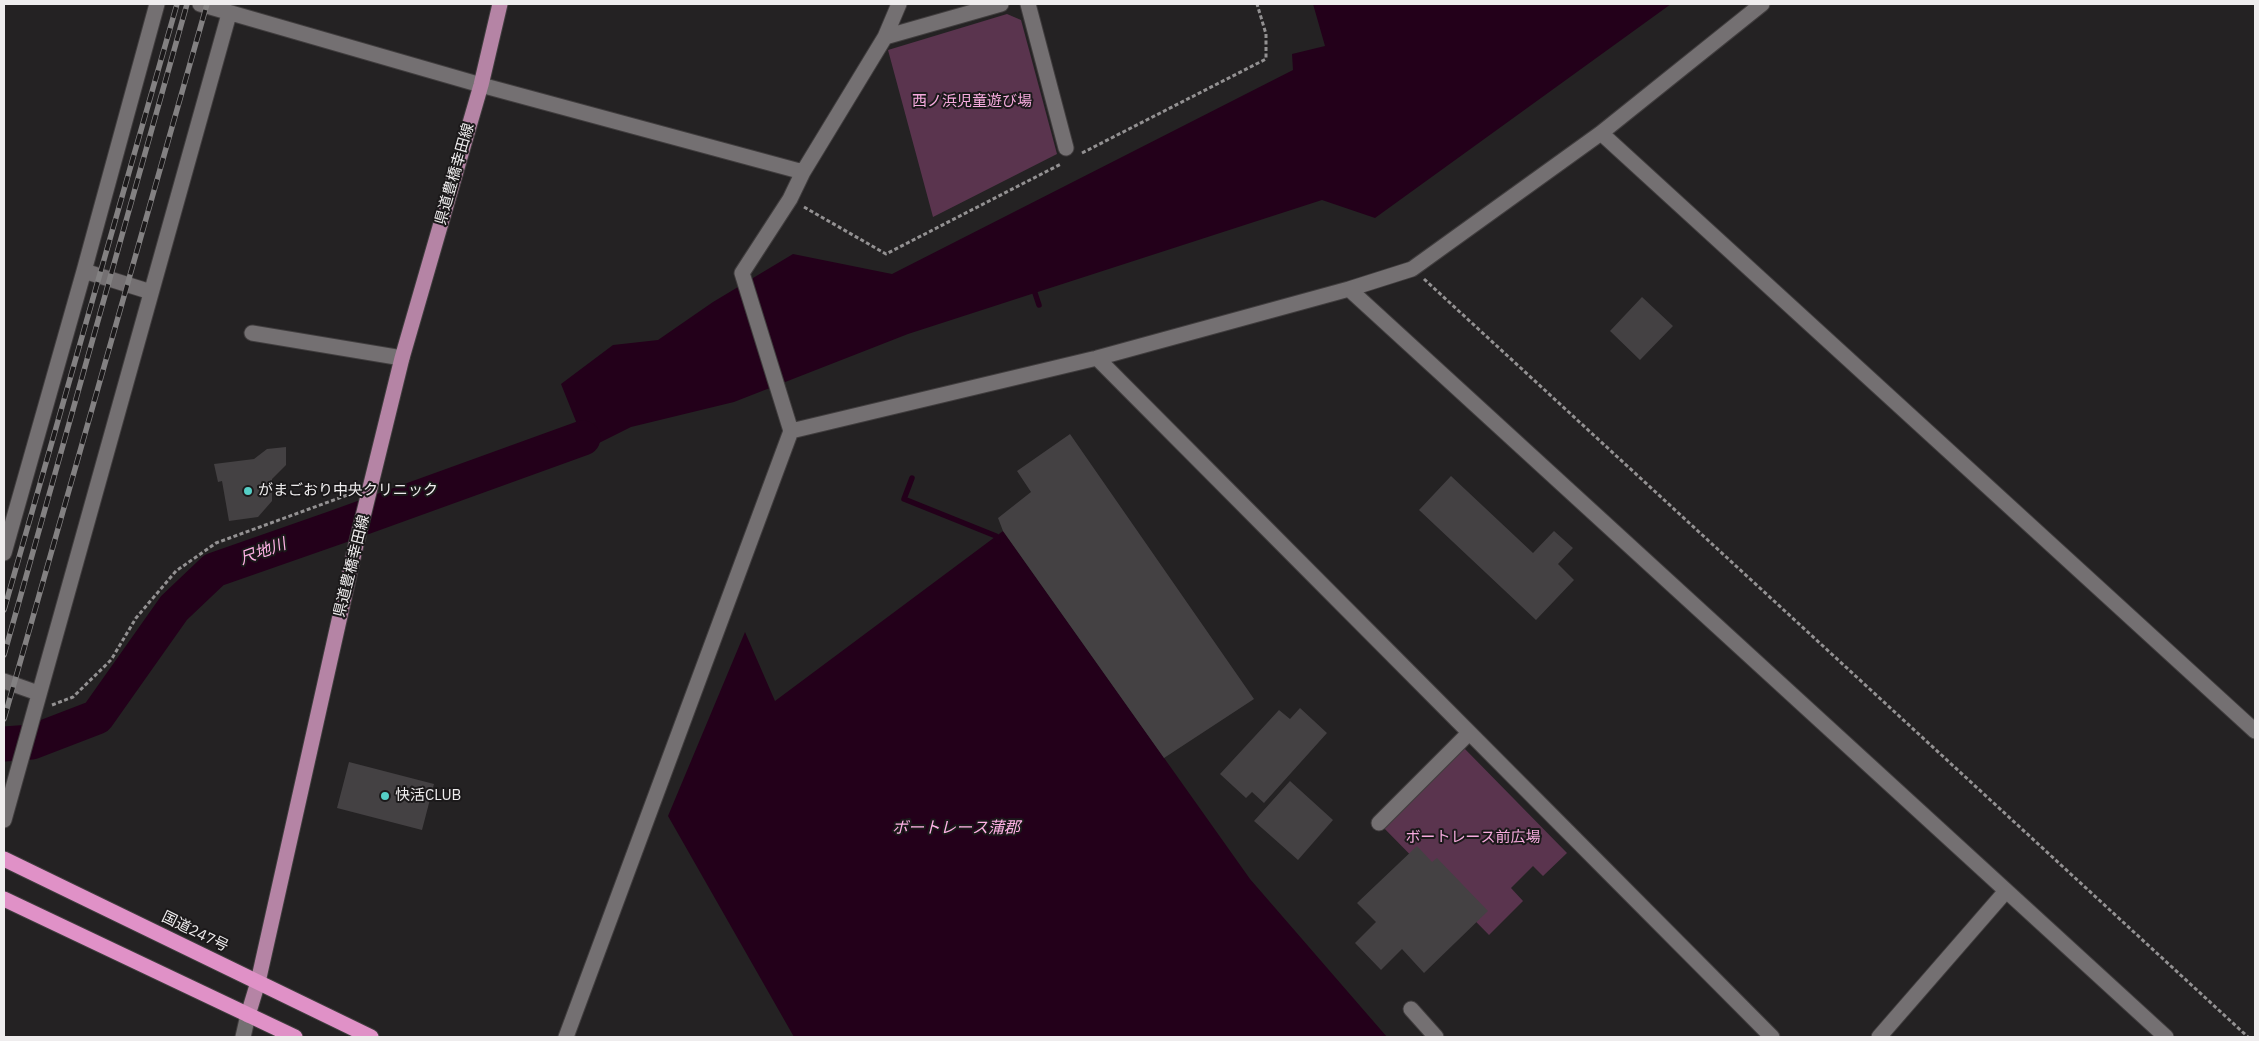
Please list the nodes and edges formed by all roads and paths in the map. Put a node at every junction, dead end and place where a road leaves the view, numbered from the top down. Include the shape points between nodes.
1 (157, 4) edge
2 (200, 4) edge
3 (500, 4) edge
4 (898, 4) edge
5 (1001, 4) edge
6 (1028, 4) edge
7 (1257, 4) edge
8 (1760, 5) edge
9 (229, 14) junction
10 (885, 37) junction
11 (480, 85) junction
12 (1601, 133) junction
13 (1066, 148) dead end
14 (1080, 154) dead end
15 (1062, 163) dead end
16 (803, 172) junction
17 (790, 199) junction
18 (1412, 269) junction
19 (84, 271) junction
20 (1349, 288) junction
21 (151, 292) junction
22 (252, 333) dead end
23 (402, 358) junction
24 (1096, 358) junction
25 (791, 431) junction
26 (370, 492) junction
27 (4, 553) edge
28 (4, 681) edge
29 (35, 705) junction
30 (2255, 731) edge
31 (1468, 734) junction
32 (4, 820) edge
33 (1379, 823) dead end
34 (4, 859) edge
35 (2006, 891) junction
36 (4, 899) edge
37 (258, 982) junction
38 (1411, 1009) dead end
39 (248, 1015) junction
40 (243, 1037) edge
41 (296, 1037) edge
42 (371, 1037) edge
43 (566, 1037) edge
44 (1436, 1037) edge
45 (1772, 1037) edge
46 (1880, 1037) edge
47 (2166, 1037) edge
48 (2248, 1037) edge

1 - 19 street
2 - 9 street
3 - 11 main road, 県道豊橋幸田線
4 - 10 street
5 - 10 street
6 - 13 street
7 - 14 path via 1266,34 1266,58
8 - 12 street
9 - 11 street
9 - 21 street
10 - 16 street
11 - 16 street
11 - 23 main road, 県道豊橋幸田線
12 - 18 street
12 - 30 street
15 - 17 path via 886,254
16 - 17 street
17 - 25 street via 742,273
18 - 20 street
18 - 48 path
19 - 21 street
19 - 27 street
20 - 24 street
20 - 35 street
21 - 29 street
22 - 23 street
23 - 26 main road, 県道豊橋幸田線
24 - 25 street
24 - 31 street
25 - 43 street
26 - 29 path via 216,544 176,571 136,618 111,660 73,698 54,706
26 - 37 main road, 県道豊橋幸田線
28 - 29 street
29 - 32 street
31 - 33 street
31 - 45 street
34 - 37 highway, 国道247号
35 - 46 street
35 - 47 street
36 - 39 highway
37 - 39 main road, 県道豊橋幸田線
37 - 42 highway, 国道247号
38 - 44 street
39 - 40 street
39 - 41 highway

